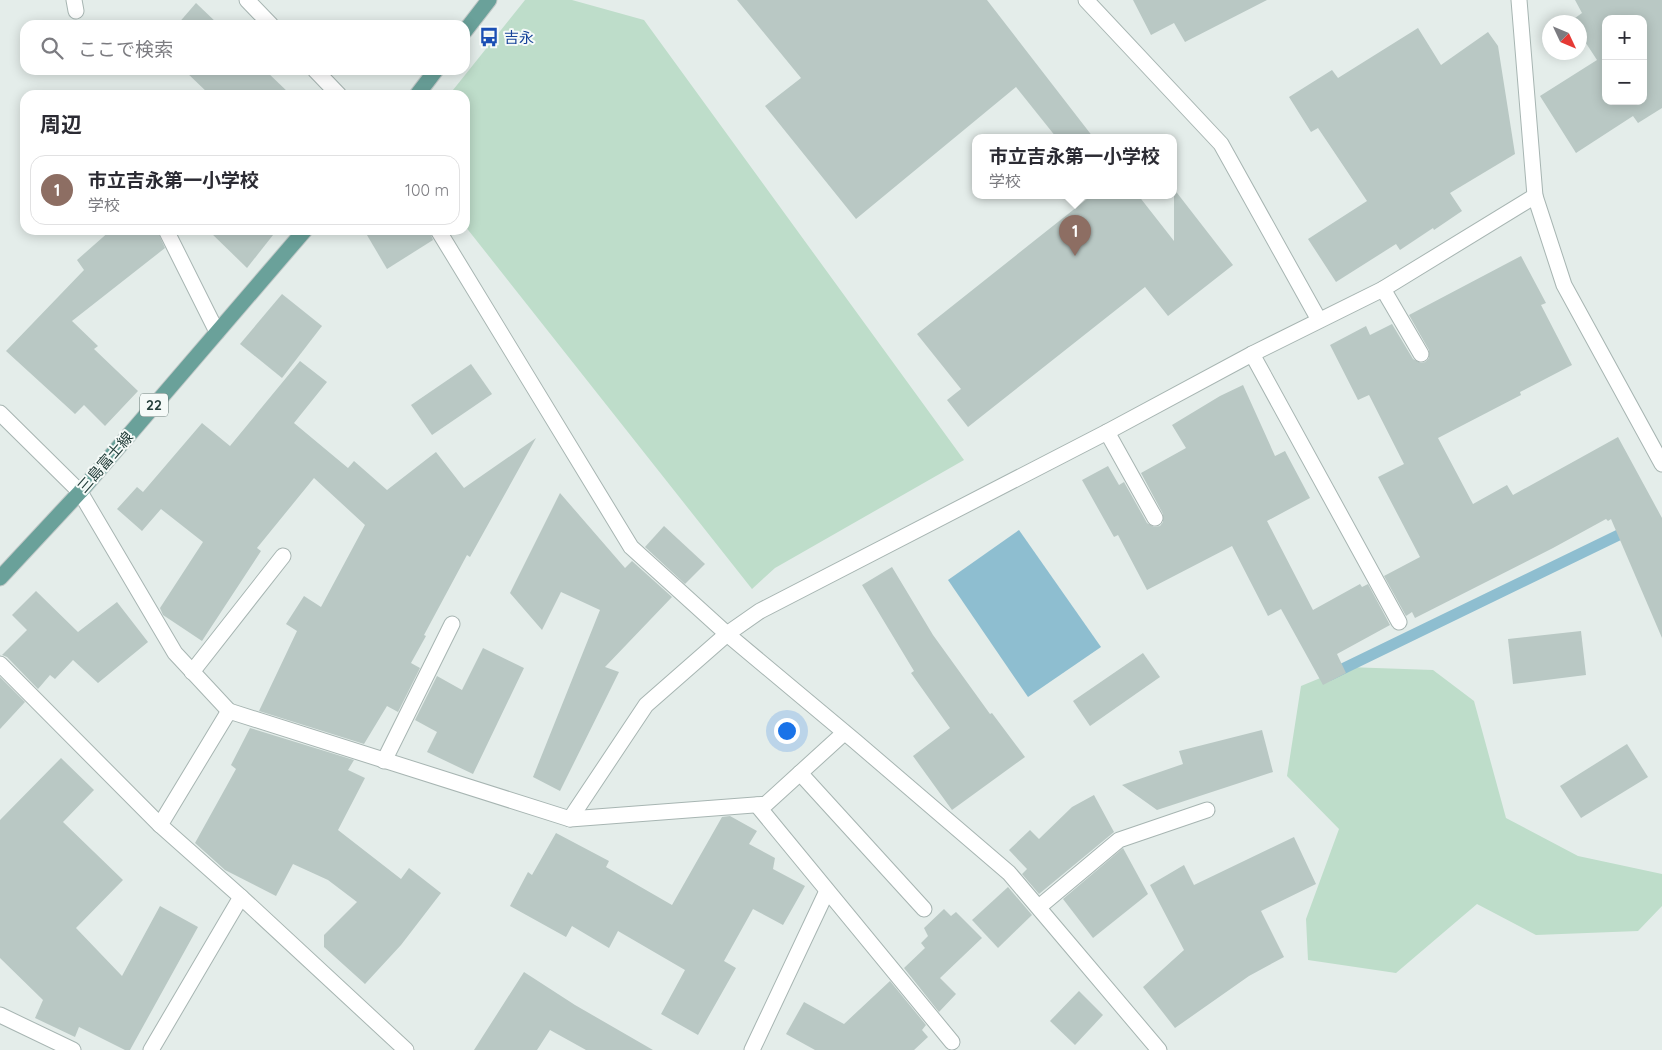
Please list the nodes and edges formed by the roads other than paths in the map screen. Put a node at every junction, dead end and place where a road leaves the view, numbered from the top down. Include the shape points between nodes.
1 (247, 0) edge
2 (489, 0) edge
3 (1086, 0) edge
4 (1519, 0) edge
5 (266, 20) edge
6 (470, 25) edge
7 (320, 75) edge
8 (432, 75) edge
9 (334, 90) edge
10 (421, 90) edge
11 (1535, 196) junction
12 (168, 235) edge
13 (301, 235) edge
14 (441, 235) edge
15 (1383, 289) junction
16 (1319, 320) junction
17 (217, 332) junction
18 (1252, 354) junction
19 (1422, 354) dead end
20 (0, 413) edge
21 (1108, 432) junction
22 (1662, 464) edge
23 (80, 492) junction
24 (1155, 518) dead end
25 (282, 556) dead end
26 (0, 578) edge
27 (1399, 622) dead end
28 (452, 624) dead end
29 (727, 634) junction
30 (0, 664) edge
31 (192, 672) junction
32 (229, 712) junction
33 (844, 733) junction
34 (384, 761) junction
35 (800, 773) junction
36 (757, 805) junction
37 (1207, 810) dead end
38 (570, 819) junction
39 (160, 825) junction
40 (827, 891) junction
41 (241, 897) junction
42 (1039, 907) junction
43 (924, 909) dead end
44 (0, 1015) edge
45 (952, 1042) dead end
46 (73, 1050) edge
47 (151, 1050) edge
48 (406, 1050) edge
49 (752, 1050) edge
50 (1159, 1050) edge

1 - 5 street
2 - 6 main road
3 - 16 street via 1221,144
4 - 11 street
7 - 9 street
8 - 10 main road
11 - 15 street
11 - 22 street via 1564,285
12 - 17 street
13 - 17 main road, 三島富士線 / 22
14 - 29 street via 632,547
15 - 16 street
15 - 19 street
16 - 18 street
17 - 23 main road, 三島富士線 / 22
18 - 21 street
18 - 27 street
20 - 23 street
21 - 24 street
21 - 29 street via 760,611
23 - 26 main road, 三島富士線 / 22
23 - 31 street via 175,653
25 - 31 street
28 - 34 street
29 - 33 street
29 - 38 street via 646,705
30 - 39 street
31 - 32 street
32 - 34 street
32 - 39 street
33 - 35 street
33 - 42 street via 1009,873
34 - 38 street
35 - 36 street via 766,804
35 - 43 street
36 - 38 street
36 - 40 street
37 - 42 street via 1119,840
39 - 41 street
40 - 45 street
40 - 49 street
41 - 47 street
41 - 48 street
42 - 50 street
44 - 46 street

